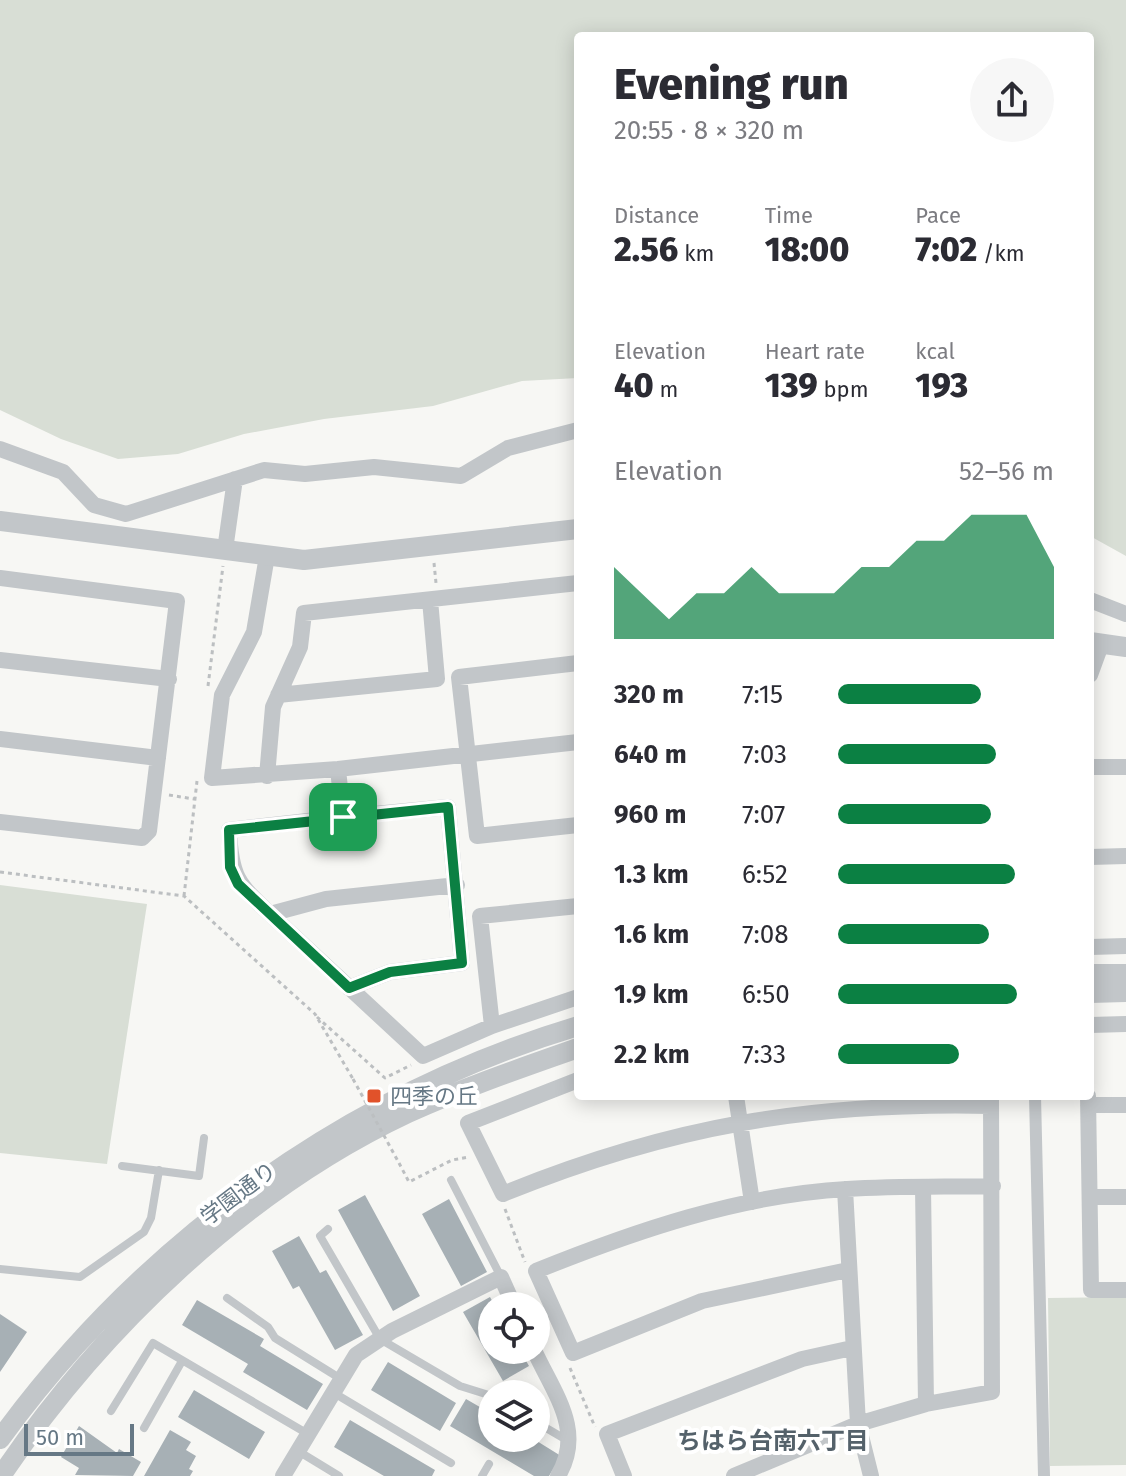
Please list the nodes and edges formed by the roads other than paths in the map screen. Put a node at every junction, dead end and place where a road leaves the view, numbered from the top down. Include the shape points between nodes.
1 (574, 431) edge
2 (0, 449) edge
3 (235, 479) junction
4 (0, 521) edge
5 (574, 530) edge
6 (225, 550) junction
7 (267, 556) junction
8 (0, 578) edge
9 (574, 583) edge
10 (430, 600) junction
11 (1094, 602) edge
12 (1126, 614) edge
13 (1096, 643) edge
14 (1126, 647) edge
15 (0, 660) edge
16 (574, 663) edge
17 (169, 679) junction
18 (278, 695) junction
19 (0, 739) edge
20 (574, 743) edge
21 (469, 756) junction
22 (158, 758) junction
23 (1094, 767) edge
24 (1126, 767) edge
25 (338, 769) junction
26 (267, 776) junction
27 (343, 817) junction
28 (0, 822) edge
29 (574, 825) edge
30 (1126, 856) edge
31 (1094, 857) edge
32 (457, 885) junction
33 (574, 906) edge
34 (270, 914) junction
35 (1126, 946) edge
36 (1094, 947) edge
37 (1094, 974) edge
38 (1126, 974) edge
39 (349, 988) junction
40 (1126, 992) edge
41 (1094, 993) edge
42 (574, 998) edge
43 (1126, 1024) edge
44 (1094, 1025) edge
45 (492, 1026) junction
46 (574, 1028) edge
47 (574, 1050) edge
48 (574, 1082) edge
49 (737, 1100) edge
50 (1035, 1100) edge
51 (991, 1101) edge
52 (1088, 1101) edge
53 (1126, 1105) edge
54 (740, 1121) junction
55 (204, 1138) dead end
56 (122, 1166) dead end
57 (159, 1170) junction
58 (451, 1180) dead end
59 (993, 1186) junction
60 (923, 1187) junction
61 (845, 1189) junction
62 (1090, 1197) junction
63 (1126, 1197) edge
64 (752, 1202) junction
65 (328, 1229) dead end
66 (0, 1269) edge
67 (848, 1270) junction
68 (501, 1277) junction
69 (1126, 1290) edge
70 (508, 1292) edge
71 (227, 1298) dead end
72 (380, 1339) junction
73 (852, 1348) junction
74 (182, 1361) junction
75 (540, 1364) edge
76 (337, 1386) junction
77 (478, 1392) edge
78 (926, 1404) junction
79 (111, 1411) dead end
80 (858, 1424) junction
81 (144, 1428) dead end
82 (550, 1430) edge
83 (308, 1434) junction
84 (0, 1439) edge
85 (570, 1442) junction
86 (298, 1451) junction
87 (451, 1463) dead end
88 (489, 1464) dead end
89 (8, 1469) edge
90 (283, 1476) edge
91 (339, 1476) edge
92 (482, 1476) edge
93 (558, 1476) edge
94 (624, 1476) edge
95 (734, 1476) edge
96 (871, 1476) edge
97 (1044, 1476) edge

1 - 3 street via 508,448 461,476 374,467 305,474 264,470
2 - 3 street via 63,472 94,505 126,514
3 - 6 street
4 - 6 street
5 - 7 street via 348,558
6 - 7 street
7 - 26 street via 254,632 222,695 212,778
8 - 17 street via 177,601
9 - 10 street
10 - 18 street via 304,613 300,647
10 - 18 street via 437,679
11 - 12 street
13 - 14 street
15 - 17 street
16 - 21 street via 459,677
17 - 22 street
18 - 26 street
19 - 22 street
20 - 21 street
21 - 25 street
21 - 29 street via 477,836
22 - 28 street via 149,831 142,838
23 - 24 street
25 - 26 street
25 - 27 street
27 - 32 street via 448,807
27 - 34 street via 229,830 230,867 238,884
30 - 31 street
32 - 34 street via 326,899
32 - 39 street via 462,963 390,972
33 - 45 street via 480,916
34 - 39 street
35 - 36 street
37 - 38 street
39 - 45 street via 423,1056
40 - 41 street
42 - 45 street
43 - 44 street
46 - 84 street, 学園通り via 407,1093 344,1126 236,1197 152,1267 89,1330
47 - 89 street, 学園通り via 408,1113 253,1210 165,1283 106,1341 44,1415
48 - 54 street via 468,1123 503,1194 639,1146
49 - 54 street
50 - 97 street
51 - 54 street
51 - 59 street
52 - 53 street
52 - 62 street
54 - 64 street
55 - 57 lane via 199,1176
56 - 57 lane
57 - 66 lane via 144,1232 80,1277
58 - 68 lane
59 - 60 street
59 - 78 street via 992,1392
60 - 61 street
60 - 78 street
61 - 64 street
61 - 67 street
62 - 63 street
62 - 69 street via 1091,1290
64 - 67 street via 615,1240 536,1271 573,1353 702,1301
65 - 72 lane via 320,1236
67 - 73 street
68 - 70 street
68 - 72 street
71 - 76 lane
72 - 76 street via 356,1355
72 - 77 lane
73 - 80 street
73 - 94 street via 802,1359 607,1434
74 - 79 lane via 153,1343
74 - 81 lane
74 - 83 lane
75 - 85 street via 571,1431
76 - 83 street
76 - 87 lane
78 - 80 street
80 - 95 street
80 - 96 street
82 - 85 lane
83 - 86 street
85 - 93 street via 569,1457
86 - 90 street
86 - 91 lane
88 - 92 lane

